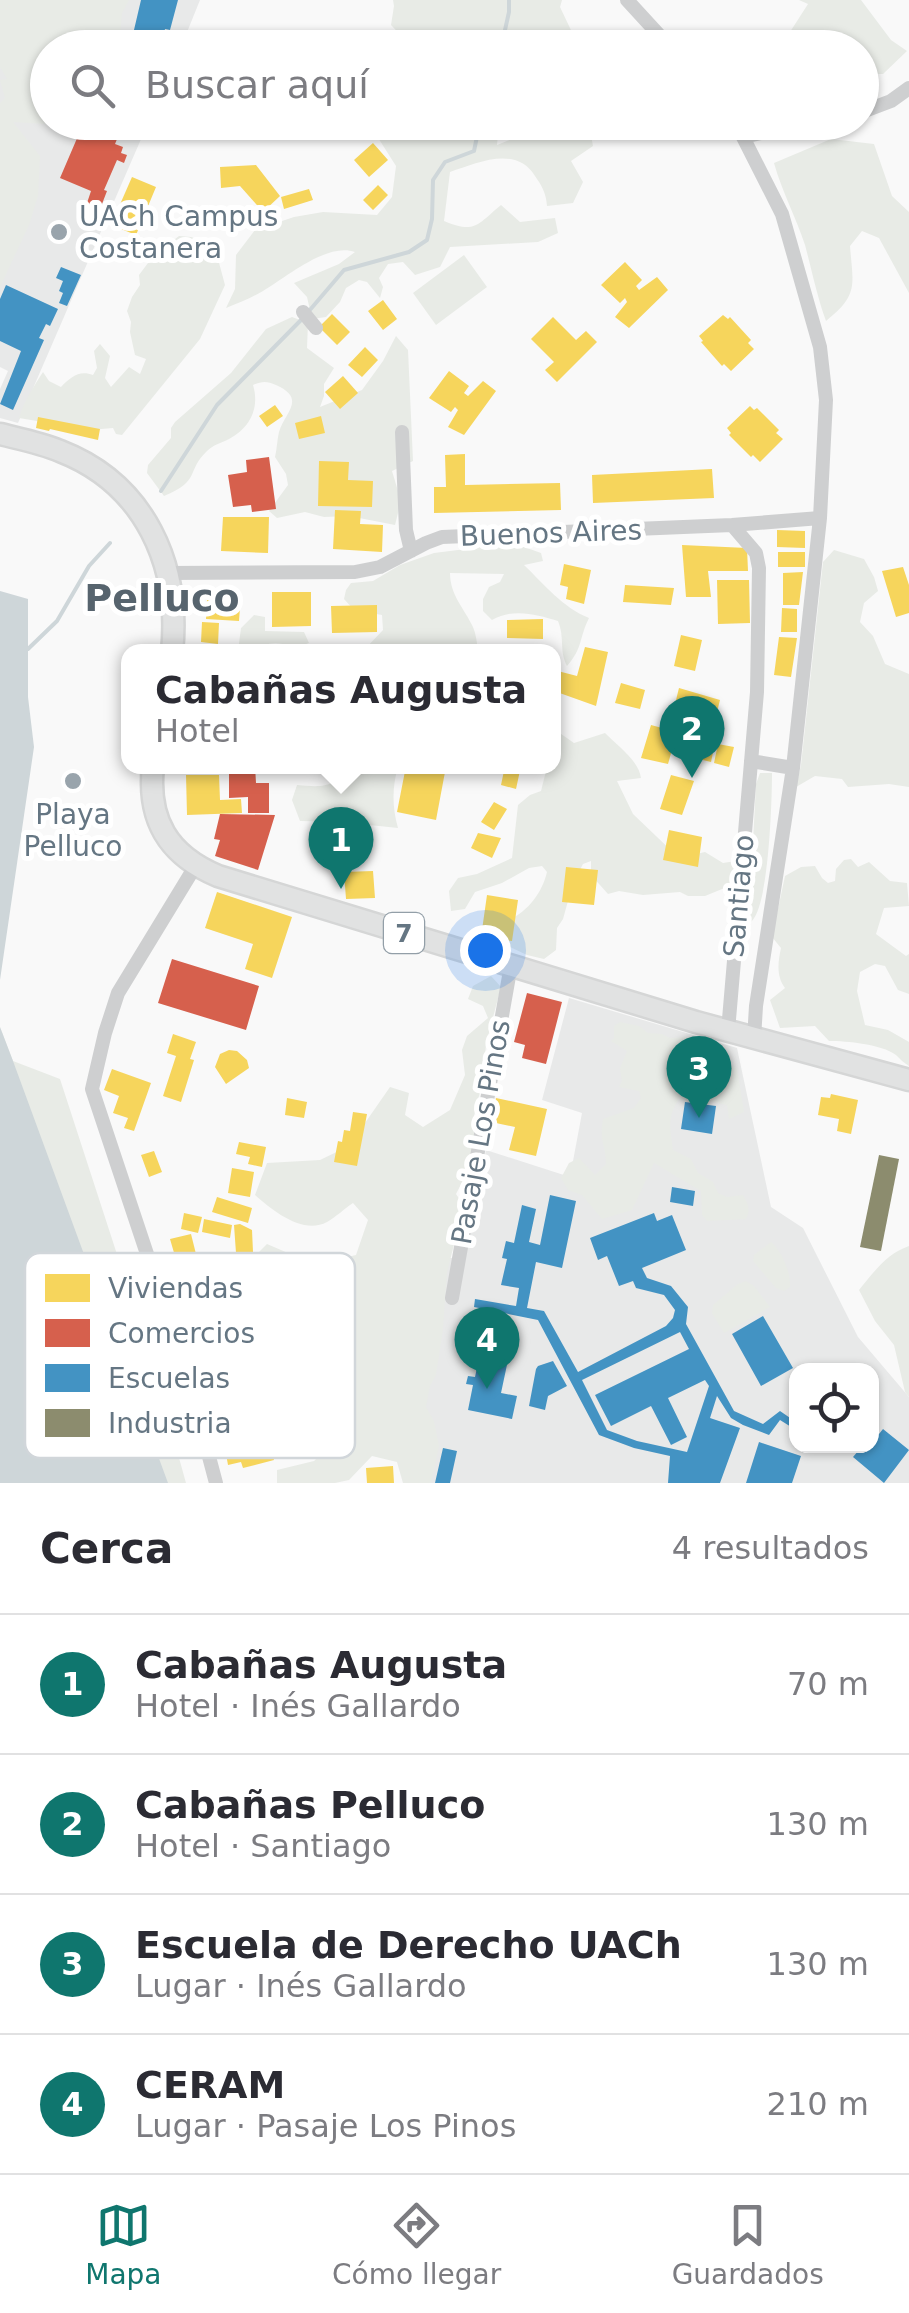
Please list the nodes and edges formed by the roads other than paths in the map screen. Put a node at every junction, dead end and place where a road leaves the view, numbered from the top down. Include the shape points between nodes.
1 (627, 0) edge
2 (654, 30) edge
3 (909, 88) edge
4 (879, 106) edge
5 (745, 140) edge
6 (402, 432) dead end
7 (0, 434) edge
8 (820, 518) junction
9 (732, 526) junction
10 (411, 551) junction
11 (168, 573) junction
12 (172, 644) edge
13 (751, 761) junction
14 (793, 768) junction
15 (153, 774) edge
16 (196, 865) junction
17 (511, 965) junction
18 (728, 1032) junction
19 (754, 1039) junction
20 (909, 1080) edge
21 (147, 1253) edge
22 (452, 1298) dead end
23 (209, 1458) edge
24 (216, 1483) edge

1 - 2 street
3 - 4 street
5 - 8 street via 782,214 820,347 826,400
6 - 10 street
7 - 11 highway via 59,450 112,484 148,524
8 - 9 street, Buenos Aires
8 - 14 street
9 - 10 street, Buenos Aires via 442,537
9 - 13 street, Santiago via 756,553 759,568
10 - 11 street, Buenos Aires via 356,572
11 - 12 highway
13 - 14 street
13 - 18 street, Santiago
14 - 19 street
15 - 16 highway, 7 via 157,820
16 - 17 highway, 7
16 - 21 street via 118,993 92,1089
17 - 18 highway, 7
17 - 22 street, Pasaje Los Pinos
18 - 19 highway, 7
19 - 20 highway, 7
23 - 24 street

